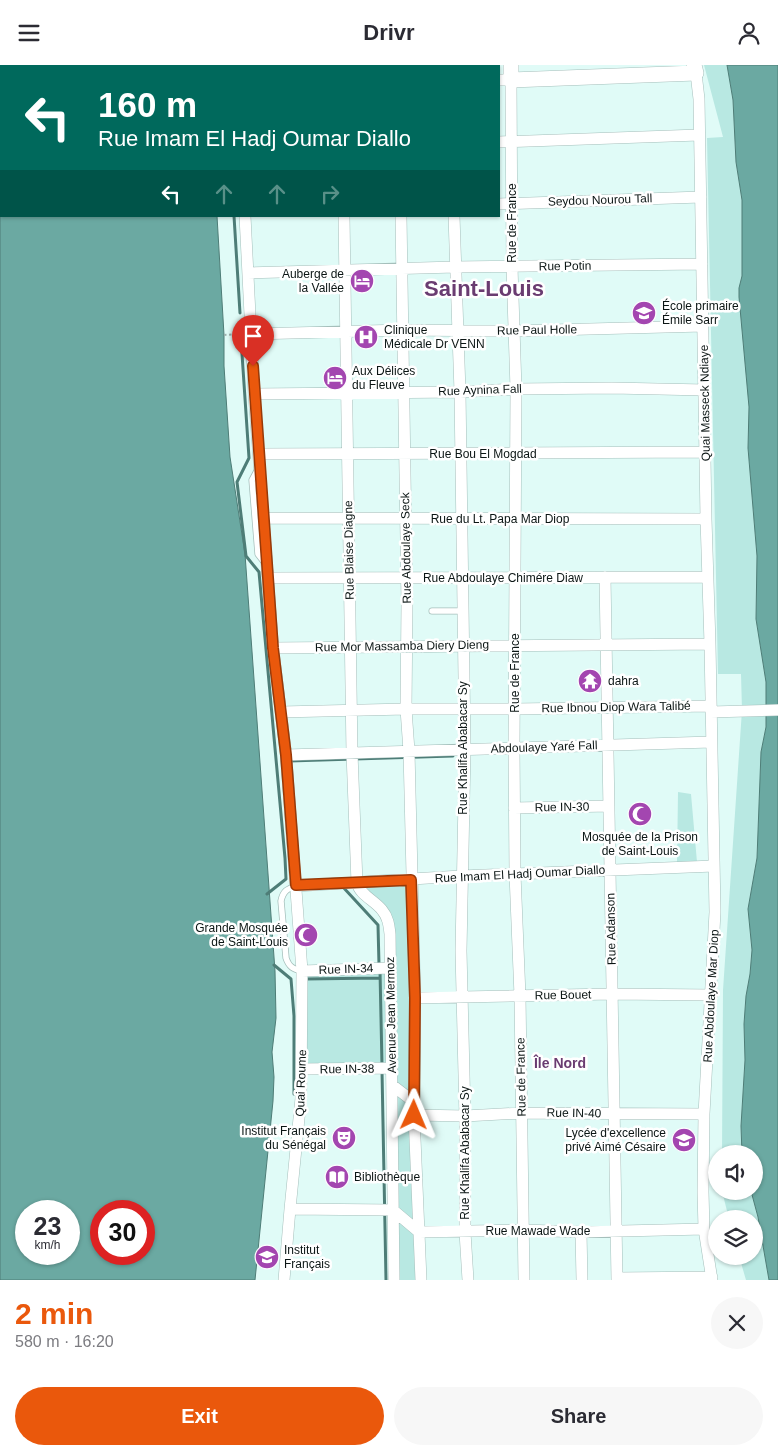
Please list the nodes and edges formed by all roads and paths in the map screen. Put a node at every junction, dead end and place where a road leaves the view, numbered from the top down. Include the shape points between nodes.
1 (695, 69) edge
2 (507, 75) edge
3 (699, 135) junction
4 (500, 142) edge
5 (512, 142) junction
6 (701, 197) junction
7 (511, 203) junction
8 (500, 204) edge
9 (245, 217) edge
10 (344, 217) edge
11 (401, 217) edge
12 (454, 217) edge
13 (702, 264) junction
14 (455, 267) junction
15 (512, 267) junction
16 (344, 269) junction
17 (401, 269) junction
18 (248, 273) junction
19 (704, 326) junction
20 (403, 330) junction
21 (345, 331) junction
22 (457, 331) junction
23 (514, 331) junction
24 (251, 334) junction
25 (224, 335) dead end
26 (516, 389) junction
27 (705, 390) junction
28 (404, 392) junction
29 (460, 392) junction
30 (346, 393) junction
31 (254, 394) junction
32 (705, 452) junction
33 (347, 454) junction
34 (405, 454) junction
35 (461, 454) junction
36 (515, 454) junction
37 (260, 460) junction
38 (264, 518) junction
39 (348, 518) junction
40 (404, 519) junction
41 (461, 519) junction
42 (516, 519) junction
43 (706, 519) junction
44 (267, 565) junction
45 (605, 577) junction
46 (708, 577) junction
47 (406, 578) junction
48 (463, 578) junction
49 (268, 579) junction
50 (350, 579) junction
51 (515, 579) junction
52 (432, 611) dead end
53 (463, 611) junction
54 (463, 645) junction
55 (515, 645) junction
56 (606, 645) junction
57 (710, 645) junction
58 (406, 646) junction
59 (350, 647) junction
60 (273, 648) junction
61 (607, 707) junction
62 (406, 709) junction
63 (464, 709) junction
64 (516, 709) junction
65 (711, 709) junction
66 (778, 710) edge
67 (351, 711) junction
68 (281, 712) junction
69 (711, 742) junction
70 (608, 745) junction
71 (514, 748) junction
72 (465, 749) junction
73 (409, 751) junction
74 (352, 753) junction
75 (286, 755) junction
76 (609, 806) junction
77 (514, 808) junction
78 (714, 866) junction
79 (610, 869) junction
80 (515, 874) junction
81 (461, 876) junction
82 (411, 880) junction
83 (357, 883) junction
84 (296, 885) junction
85 (390, 968) junction
86 (302, 971) junction
87 (612, 994) junction
88 (712, 995) junction
89 (520, 996) junction
90 (415, 998) junction
91 (462, 998) junction
92 (392, 1068) junction
93 (302, 1069) junction
94 (392, 1085) junction
95 (414, 1103) junction
96 (521, 1113) junction
97 (614, 1114) junction
98 (704, 1114) junction
99 (414, 1115) junction
100 (465, 1116) junction
101 (290, 1209) junction
102 (393, 1210) junction
103 (704, 1229) junction
104 (523, 1230) junction
105 (616, 1231) junction
106 (465, 1232) junction
107 (581, 1232) junction
108 (419, 1233) junction
109 (617, 1279) edge
110 (712, 1279) edge
111 (284, 1280) edge
112 (394, 1280) edge
113 (421, 1280) edge
114 (468, 1280) edge
115 (524, 1280) edge
116 (582, 1280) edge

1 - 2 street
1 - 3 street, Quai Masseck Ndiaye
2 - 5 street, Rue de France
3 - 5 street
3 - 6 street, Quai Masseck Ndiaye
4 - 5 street
5 - 7 street, Rue de France
6 - 7 street, Seydou Nourou Tall
6 - 13 street, Quai Masseck Ndiaye
7 - 8 street, Seydou Nourou Tall
7 - 15 street, Rue de France
9 - 18 street, Quai Roume
10 - 16 street, Rue Blaise Diagne
11 - 17 street, Rue Abdoulaye Seck
12 - 14 street, Rue Khalifa Ababacar Sy
13 - 15 street, Rue Potin
13 - 19 street, Quai Masseck Ndiaye
14 - 15 street, Rue Potin
14 - 17 street, Rue Potin
14 - 22 street, Rue Khalifa Ababacar Sy
15 - 23 street, Rue de France
16 - 17 street, Rue Potin
16 - 18 street, Rue Potin
16 - 21 street, Rue Blaise Diagne
17 - 20 street, Rue Abdoulaye Seck
18 - 24 street, Quai Roume
19 - 23 street, Rue Paul Holle
19 - 27 street, Quai Masseck Ndiaye
20 - 21 street, Rue Paul Holle
20 - 22 street, Rue Paul Holle
20 - 28 street, Rue Abdoulaye Seck
21 - 24 street, Rue Paul Holle
21 - 30 street, Rue Blaise Diagne
22 - 23 street, Rue Paul Holle
22 - 29 street, Rue Khalifa Ababacar Sy
23 - 26 street, Rue de France
24 - 25 path
24 - 31 street, Quai Roume
26 - 27 street, Rue Aynina Fall
26 - 29 street, Rue Aynina Fall
26 - 36 street, Rue de France
27 - 32 street, Quai Masseck Ndiaye
28 - 29 street, Rue Aynina Fall
28 - 30 street, Rue Aynina Fall
28 - 34 street, Rue Abdoulaye Seck
29 - 35 street, Rue Khalifa Ababacar Sy
30 - 31 street, Rue Aynina Fall
30 - 33 street, Rue Blaise Diagne
31 - 37 street, Quai Roume
32 - 36 street, Rue Bou El Mogdad
32 - 43 street, Quai Masseck Ndiaye
33 - 34 street, Rue Bou El Mogdad
33 - 37 street, Rue Bou El Mogdad
33 - 39 street, Rue Blaise Diagne
34 - 35 street, Rue Bou El Mogdad
34 - 40 street, Rue Abdoulaye Seck
35 - 36 street, Rue Bou El Mogdad
35 - 41 street, Rue Khalifa Ababacar Sy
36 - 42 street, Rue de France
37 - 38 street, Quai Roume
37 - 44 lane via 252,480 258,554
38 - 39 street, Rue du Lt. Papa Mar Diop
38 - 44 street, Quai Roume
39 - 40 street, Rue du Lt. Papa Mar Diop
39 - 50 street, Rue Blaise Diagne
40 - 41 street, Rue du Lt. Papa Mar Diop
40 - 47 street, Rue Abdoulaye Seck
41 - 42 street, Rue du Lt. Papa Mar Diop
41 - 48 street, Rue Khalifa Ababacar Sy
42 - 43 street, Rue du Lt. Papa Mar Diop
42 - 51 street, Rue de France
43 - 46 street, Quai Masseck Ndiaye
44 - 49 street, Quai Roume
45 - 46 street, Rue Abdoulaye Chimére Diaw
45 - 51 street, Rue Abdoulaye Chimére Diaw
45 - 56 street, Rue Adanson
46 - 57 street, Quai Masseck Ndiaye
47 - 48 street, Rue Abdoulaye Chimére Diaw
47 - 50 street, Rue Abdoulaye Chimére Diaw
47 - 58 street, Rue Abdoulaye Seck
48 - 51 street, Rue Abdoulaye Chimére Diaw
48 - 53 street, Rue Khalifa Ababacar Sy
49 - 50 street, Rue Abdoulaye Chimére Diaw
49 - 60 street, Quai Roume
50 - 59 street, Rue Blaise Diagne
51 - 55 street, Rue de France
52 - 53 lane
53 - 54 street, Rue Khalifa Ababacar Sy
54 - 55 street, Rue Mor Massamba Diery Dieng
54 - 58 street, Rue Mor Massamba Diery Dieng
54 - 63 street, Rue Khalifa Ababacar Sy
55 - 56 street, Rue Mor Massamba Diery Dieng
55 - 64 street, Rue de France
56 - 57 street, Rue Mor Massamba Diery Dieng
56 - 61 street, Rue Adanson
57 - 65 street, Quai Masseck Ndiaye
58 - 59 street, Rue Mor Massamba Diery Dieng
58 - 62 street, Rue Abdoulaye Seck
59 - 60 street, Rue Mor Massamba Diery Dieng
59 - 67 street, Rue Blaise Diagne
60 - 68 street, Quai Roume
61 - 64 street, Rue Ibnou Diop Wara Talibé
61 - 65 street, Rue Ibnou Diop Wara Talibé
61 - 70 street, Rue Adanson
62 - 63 street, Rue Ibnou Diop Wara Talibé
62 - 67 street, Rue Ibnou Diop Wara Talibé
62 - 73 street, Rue Abdoulaye Seck
63 - 64 street, Rue Ibnou Diop Wara Talibé
63 - 72 street, Rue Khalifa Ababacar Sy
64 - 71 street, Rue de France
65 - 66 street
65 - 69 street, Rue Abdoulaye Mar Diop
67 - 68 street, Rue Ibnou Diop Wara Talibé
67 - 74 street, Rue Blaise Diagne
68 - 75 street, Quai Roume
69 - 70 street, Abdoulaye Yaré Fall
69 - 78 street, Rue Abdoulaye Mar Diop
70 - 71 street, Abdoulaye Yaré Fall
70 - 76 street, Rue Adanson
71 - 72 street, Abdoulaye Yaré Fall
71 - 77 street, Rue de France
72 - 73 street, Abdoulaye Yaré Fall
72 - 81 street, Rue Khalifa Ababacar Sy
73 - 74 street, Abdoulaye Yaré Fall
73 - 82 street, Rue Abdoulaye Seck
74 - 75 street, Abdoulaye Yaré Fall
74 - 83 street, Rue Blaise Diagne
75 - 84 street, Quai Roume
76 - 77 street, Rue IN-30
76 - 79 street, Rue Adanson
77 - 80 street, Rue de France
78 - 79 street, Rue Imam El Hadj Oumar Diallo
78 - 88 street, Rue Abdoulaye Mar Diop
79 - 80 street, Rue Imam El Hadj Oumar Diallo
79 - 87 street, Rue Adanson
80 - 81 street, Rue Imam El Hadj Oumar Diallo
80 - 89 street, Rue de France
81 - 82 street, Rue Imam El Hadj Oumar Diallo
81 - 91 street, Rue Khalifa Ababacar Sy
82 - 83 street, Rue Imam El Hadj Oumar Diallo
82 - 90 street, Avenue Jean Mermoz
83 - 84 street, Rue Imam El Hadj Oumar Diallo
83 - 85 street, Avenue Jean Mermoz via 358,889 383,911 388,920
84 - 86 street, Quai Roume
84 - 86 lane via 283,894 282,911 288,965
85 - 86 street, Rue IN-34
85 - 92 street, Avenue Jean Mermoz
86 - 93 street, Quai Roume
87 - 88 street, Rue Bouet
87 - 89 street, Rue Bouet
87 - 97 street, Rue Adanson
88 - 98 street, Rue Abdoulaye Mar Diop
89 - 91 street, Rue Bouet
89 - 96 street, Rue de France
90 - 91 street, Rue Bouet
90 - 95 street, Avenue Jean Mermoz
91 - 100 street, Rue Khalifa Ababacar Sy
92 - 93 street, Rue IN-38
92 - 94 street, Avenue Jean Mermoz
93 - 101 street, Quai Roume
94 - 95 street
94 - 102 street, Avenue Jean Mermoz
95 - 99 street, Avenue Jean Mermoz
96 - 97 street, Rue IN-40
96 - 100 street, Rue IN-40
96 - 104 street, Rue de France
97 - 98 street, Rue IN-40
97 - 105 street, Rue Adanson
98 - 103 street, Rue Abdoulaye Mar Diop
99 - 100 street, Rue IN-40
99 - 108 street, Avenue Jean Mermoz
100 - 106 street, Rue Khalifa Ababacar Sy
101 - 102 street
101 - 111 street, Quai Roume
102 - 108 street
102 - 112 street, Avenue Jean Mermoz
103 - 105 street, Rue Mawade Wade
103 - 110 street, Rue Abdoulaye Mar Diop
104 - 106 street, Rue Mawade Wade
104 - 107 street, Rue Mawade Wade
104 - 115 street, Rue de France
105 - 107 street, Rue Mawade Wade
105 - 109 street, Rue Adanson
106 - 108 street, Rue Mawade Wade
106 - 114 street, Rue Khalifa Ababacar Sy
107 - 116 street
108 - 113 street, Avenue Jean Mermoz
109 - 110 street

